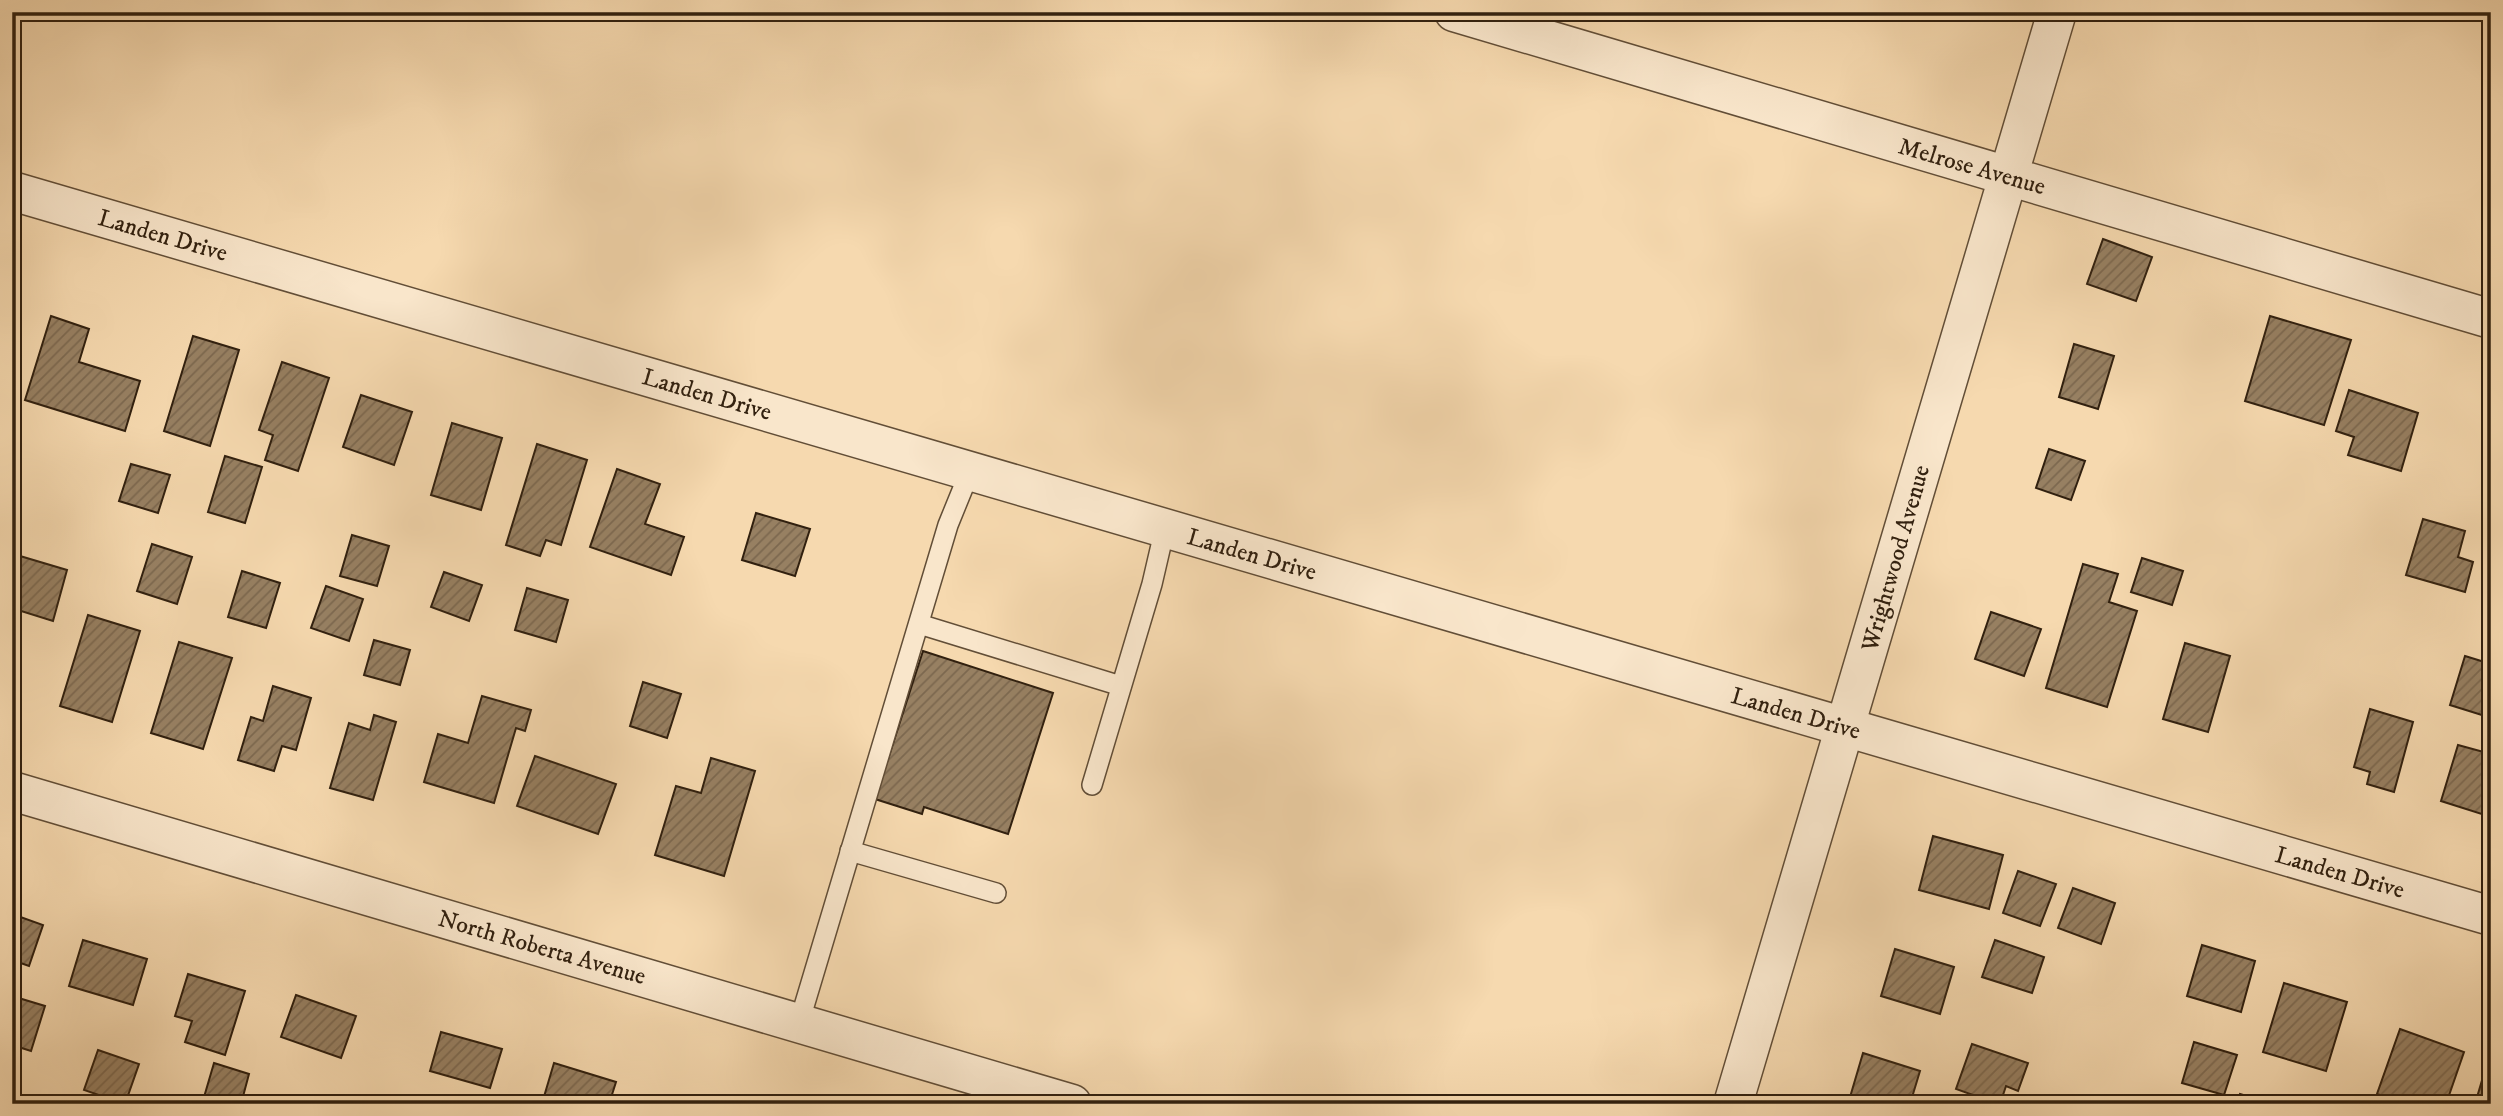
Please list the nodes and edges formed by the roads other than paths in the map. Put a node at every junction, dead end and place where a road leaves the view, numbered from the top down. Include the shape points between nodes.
1 (2057, 12) edge
2 (1473, 15) edge
3 (2007, 176) junction
4 (12, 191) edge
5 (2491, 319) edge
6 (970, 471) junction
7 (1165, 528) junction
8 (919, 624) junction
9 (1121, 686) junction
10 (1845, 727) junction
11 (1093, 785) dead end
12 (12, 790) edge
13 (850, 851) junction
14 (996, 893) dead end
15 (2491, 916) edge
16 (799, 1023) junction
17 (1072, 1104) edge
18 (1733, 1104) edge

1 - 3 street, Wrightwood Avenue
2 - 3 street, Melrose Avenue
3 - 5 street, Melrose Avenue
3 - 10 street, Wrightwood Avenue
4 - 6 street, Landen Drive
6 - 7 street, Landen Drive
6 - 8 lane via 948,525
7 - 9 lane
7 - 10 street, Landen Drive
8 - 9 lane
8 - 13 lane
9 - 11 lane
10 - 15 street, Landen Drive
10 - 18 street, Wrightwood Avenue
12 - 16 street, North Roberta Avenue
13 - 14 lane
13 - 16 lane
16 - 17 street, North Roberta Avenue

